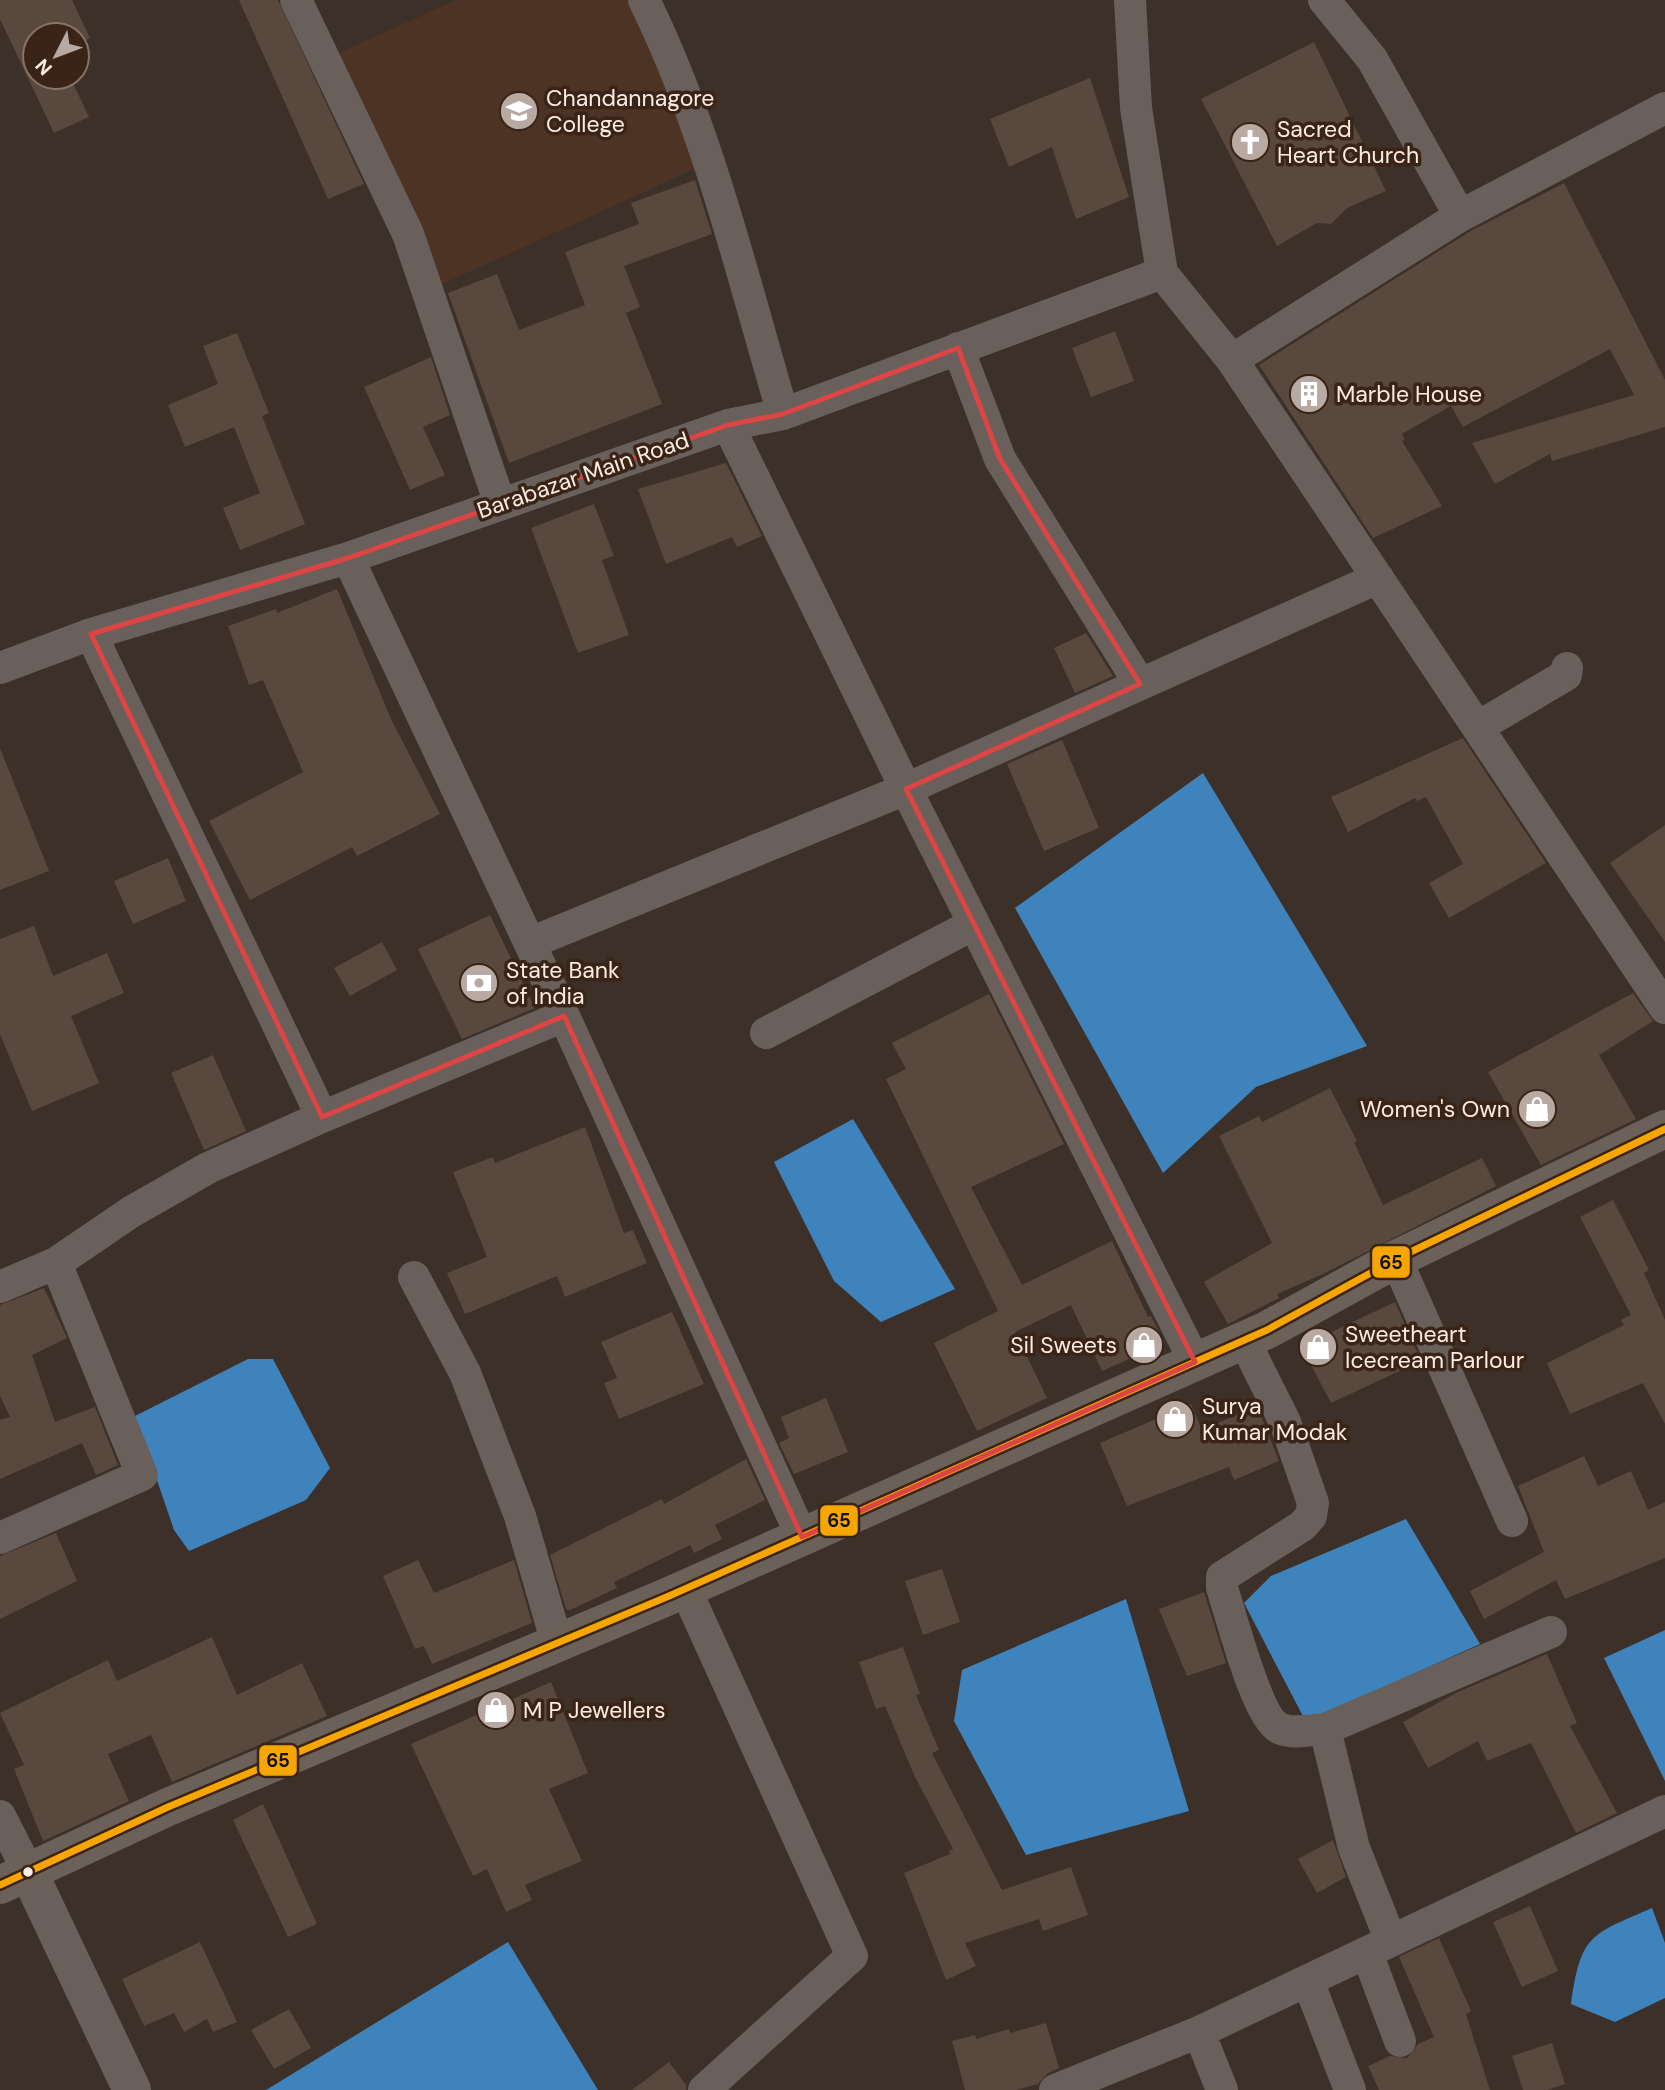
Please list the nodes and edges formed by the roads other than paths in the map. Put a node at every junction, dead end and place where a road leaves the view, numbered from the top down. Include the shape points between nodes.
1 (296, 0) edge
2 (644, 0) edge
3 (1130, 0) edge
4 (1324, 0) edge
5 (1665, 108) edge
6 (1460, 216) junction
7 (1162, 273) junction
8 (958, 348) junction
9 (1232, 360) junction
10 (783, 414) junction
11 (728, 425) junction
12 (500, 504) junction
13 (348, 558) junction
14 (1378, 578) junction
15 (91, 634) junction
16 (0, 668) edge
17 (1567, 668) dead end
18 (1140, 684) junction
19 (1478, 727) junction
20 (906, 789) junction
21 (974, 924) junction
22 (530, 943) junction
23 (1665, 1009) edge
24 (564, 1016) junction
25 (766, 1033) dead end
26 (322, 1117) junction
27 (1665, 1129) edge
28 (1396, 1259) junction
29 (56, 1263) junction
30 (414, 1277) dead end
31 (0, 1287) edge
32 (1244, 1340) junction
33 (1195, 1362) junction
34 (1512, 1521) dead end
35 (802, 1537) junction
36 (0, 1538) edge
37 (685, 1588) junction
38 (1552, 1632) dead end
39 (557, 1643) junction
40 (1325, 1729) junction
41 (1665, 1811) edge
42 (0, 1816) edge
43 (14, 1878) edge
44 (1379, 1947) junction
45 (1308, 1981) junction
46 (1199, 2032) junction
47 (1400, 2041) dead end
48 (132, 2090) edge
49 (704, 2090) edge
50 (1055, 2090) edge
51 (1222, 2090) edge
52 (1350, 2090) edge

1 - 12 street via 408,234
2 - 10 street via 701,137
3 - 7 street via 1136,108
4 - 6 street via 1372,60
5 - 6 street
6 - 9 street
7 - 8 street, Barabazar Main Road
7 - 9 street
8 - 10 street, Barabazar Main Road
8 - 18 street via 1000,459
9 - 14 street
10 - 11 street, Barabazar Main Road
11 - 12 street, Barabazar Main Road
11 - 20 street
12 - 13 street, Barabazar Main Road
13 - 15 street, Barabazar Main Road
13 - 22 street
14 - 18 street
14 - 19 street
15 - 16 street, Barabazar Main Road
15 - 26 street
17 - 19 street via 1566,675 1550,686
18 - 20 street
19 - 23 street
20 - 21 street
20 - 22 street
21 - 25 street
21 - 33 street
22 - 24 street
24 - 26 street
24 - 35 street
26 - 29 street via 208,1168
27 - 28 main road
28 - 32 main road
28 - 34 street
29 - 31 street
29 - 36 street via 142,1475
30 - 39 street via 480,1412 520,1516
32 - 33 main road
32 - 40 street via 1285,1422 1313,1503 1303,1526 1233,1567 1222,1577 1222,1588 1269,1719 1279,1728 1300,1732
33 - 35 main road
35 - 37 main road
37 - 39 main road
37 - 49 street via 852,1955
38 - 40 street
39 - 43 main road via 169,1807
40 - 44 street
41 - 44 street
42 - 43 street
43 - 48 street
44 - 45 street
44 - 47 street
45 - 46 street
45 - 52 street
46 - 50 street
46 - 51 street

